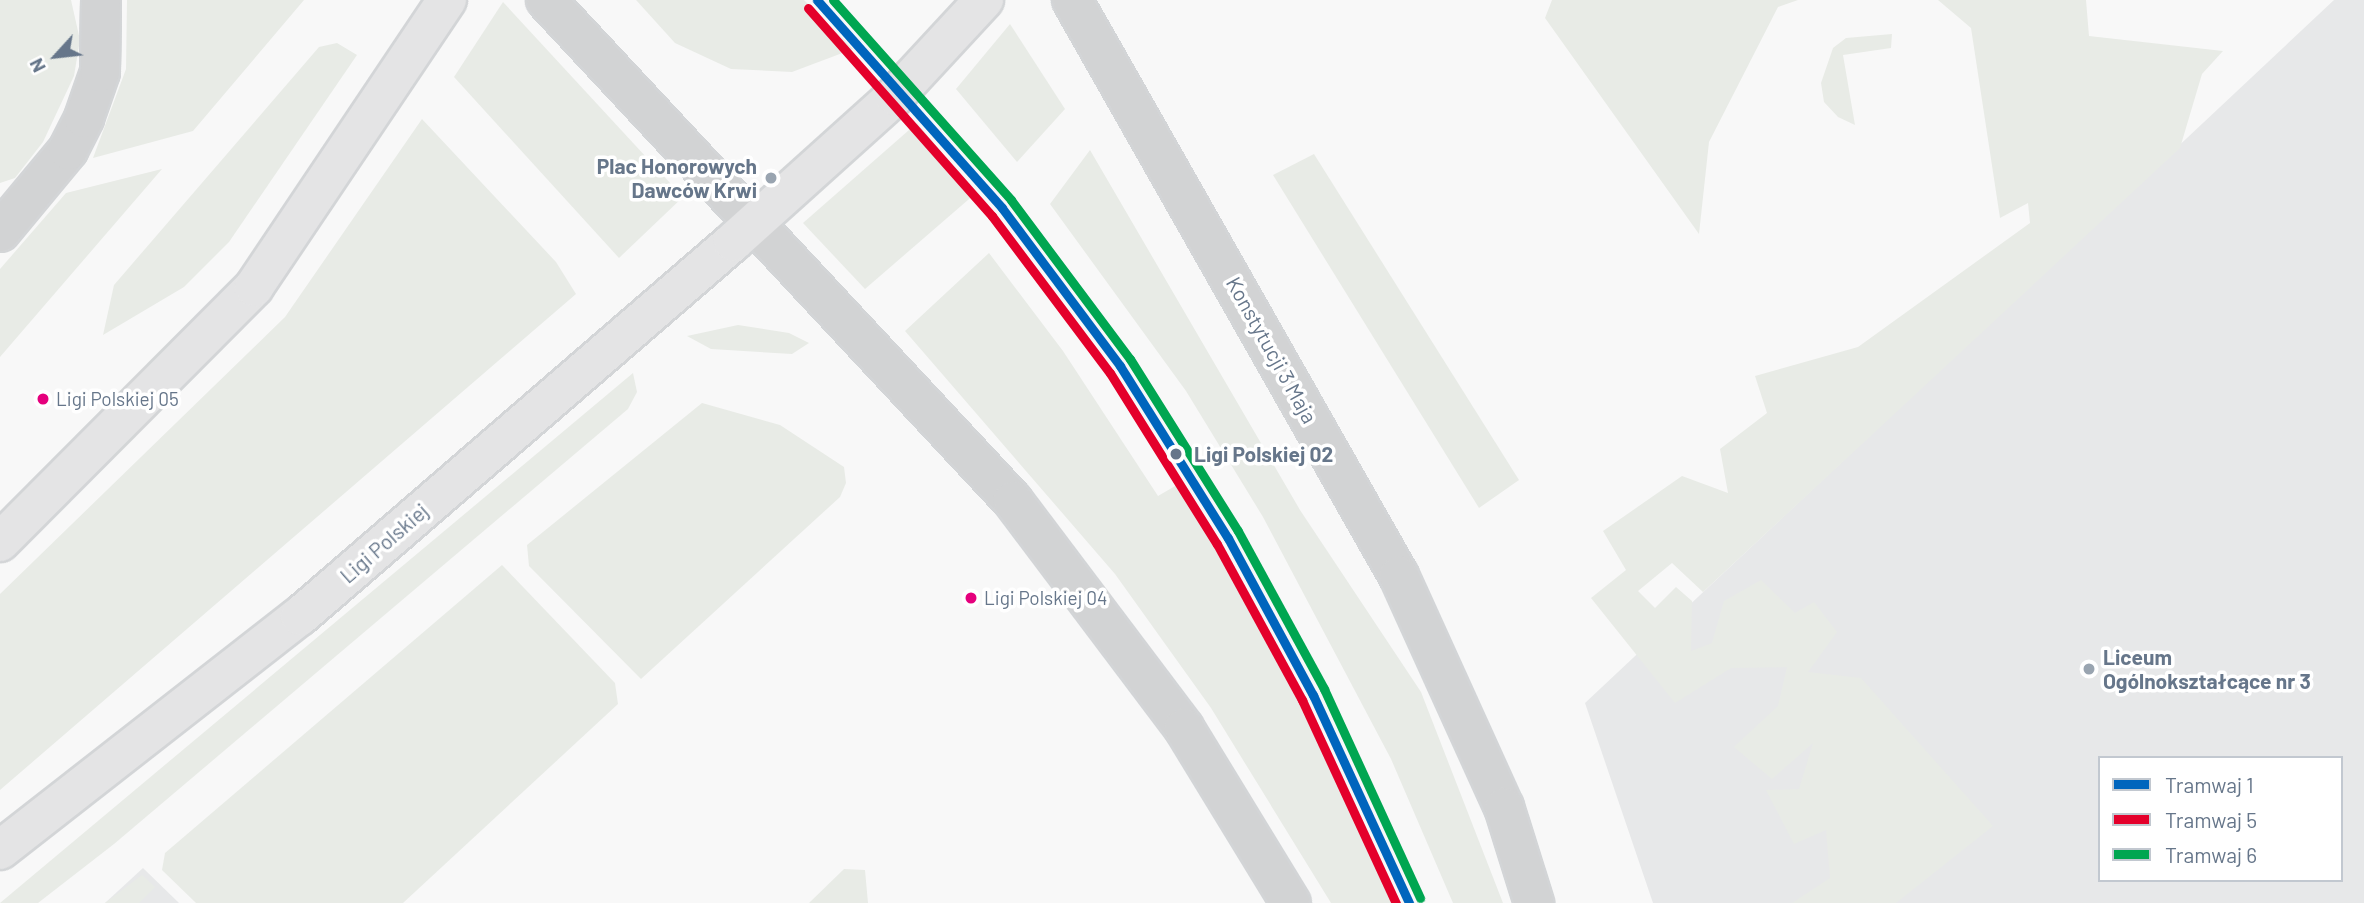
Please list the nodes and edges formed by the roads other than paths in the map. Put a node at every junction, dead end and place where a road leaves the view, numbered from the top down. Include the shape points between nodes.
1 (101, 0) edge
2 (447, 0) edge
3 (547, 0) edge
4 (984, 0) edge
5 (1072, 0) edge
6 (756, 223) junction
7 (0, 232) edge
8 (0, 542) edge
9 (0, 850) edge
10 (1291, 903) edge
11 (1534, 903) edge

1 - 7 street via 100,72 84,118 68,150
2 - 8 main road via 254,287
3 - 6 street
4 - 6 main road via 895,96
5 - 11 street, Konstytucji 3 Maja via 1399,576 1504,807
6 - 9 main road, Ligi Polskiej via 300,616
6 - 10 street via 968,448 1058,557 1184,728

